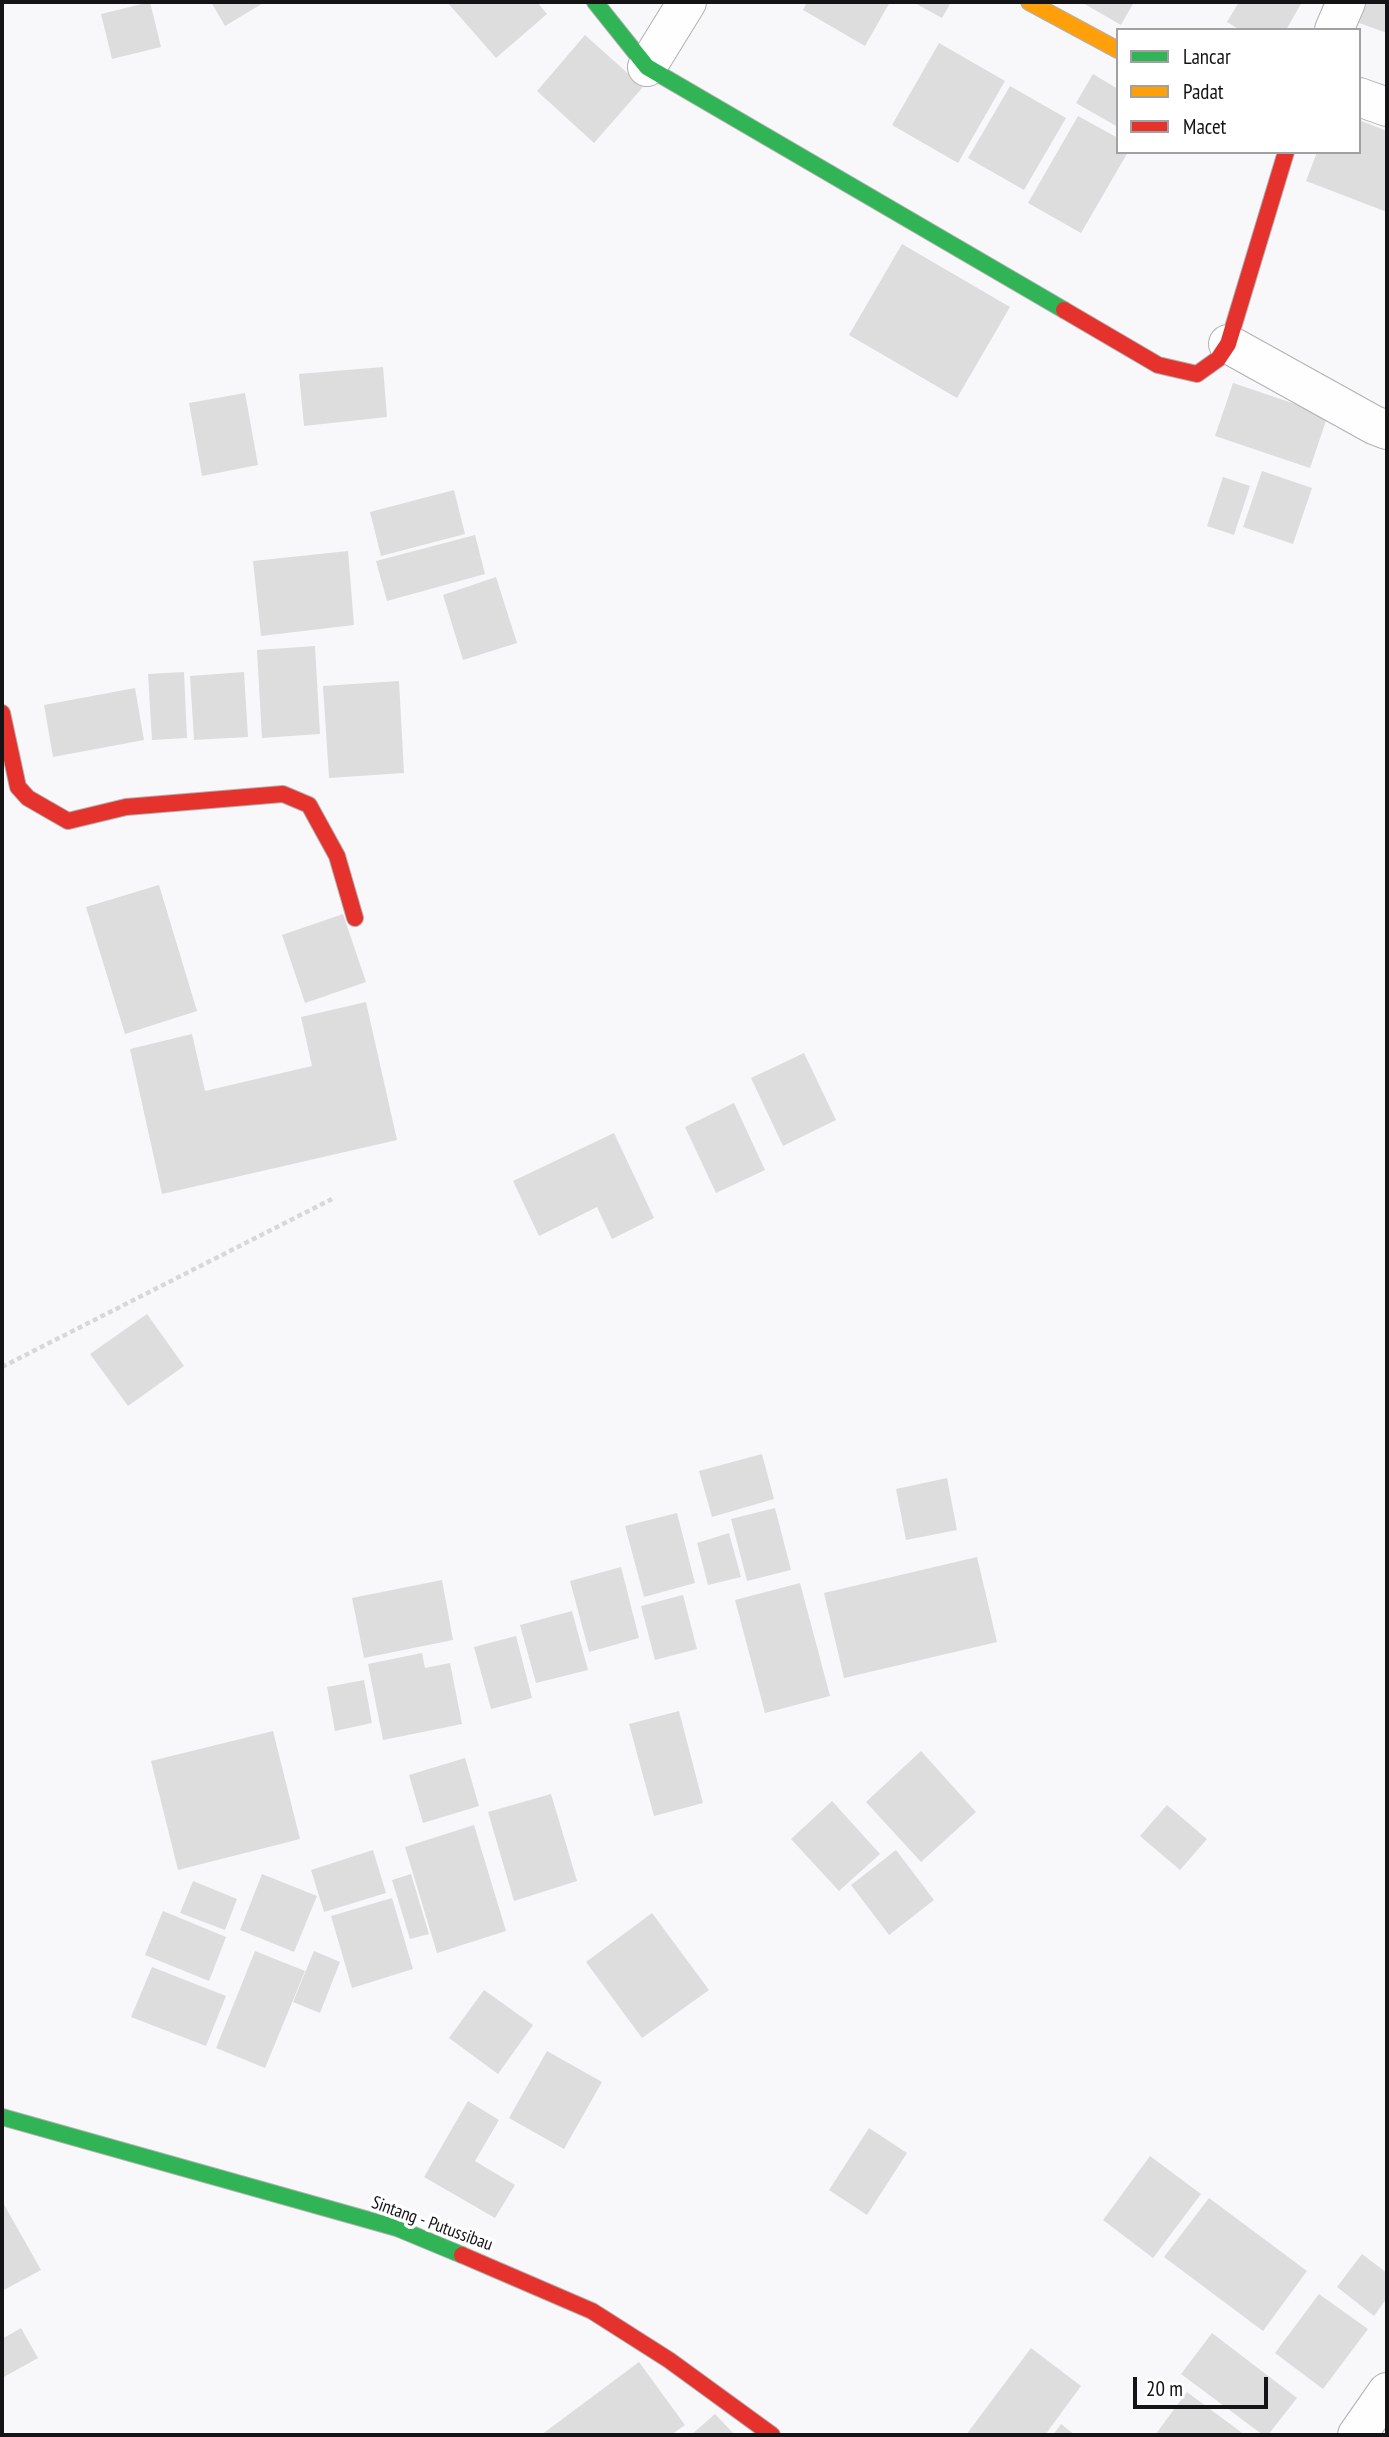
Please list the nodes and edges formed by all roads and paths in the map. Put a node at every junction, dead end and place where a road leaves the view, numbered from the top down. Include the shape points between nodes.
1 (595, 2) edge
2 (687, 2) edge
3 (1028, 2) edge
4 (1346, 2) edge
5 (1335, 28) edge
6 (1116, 49) edge
7 (647, 68) junction
8 (1361, 98) edge
9 (1387, 107) edge
10 (1285, 154) edge
11 (1228, 344) junction
12 (1387, 430) edge
13 (2, 713) edge
14 (355, 918) dead end
15 (332, 1199) dead end
16 (2, 1367) edge
17 (2, 2118) edge
18 (1387, 2392) edge
19 (772, 2435) edge
20 (1357, 2435) edge

1 - 7 main road
2 - 7 street
3 - 6 main road
4 - 5 street
7 - 11 main road via 1158,365 1197,374 1219,359
8 - 9 street
10 - 11 main road
11 - 12 street
13 - 14 main road via 18,786 28,798 68,821 126,807 283,794 309,805 337,856
15 - 16 path
17 - 19 main road, Sintang - Putussibau via 397,2228 592,2311
18 - 20 street

